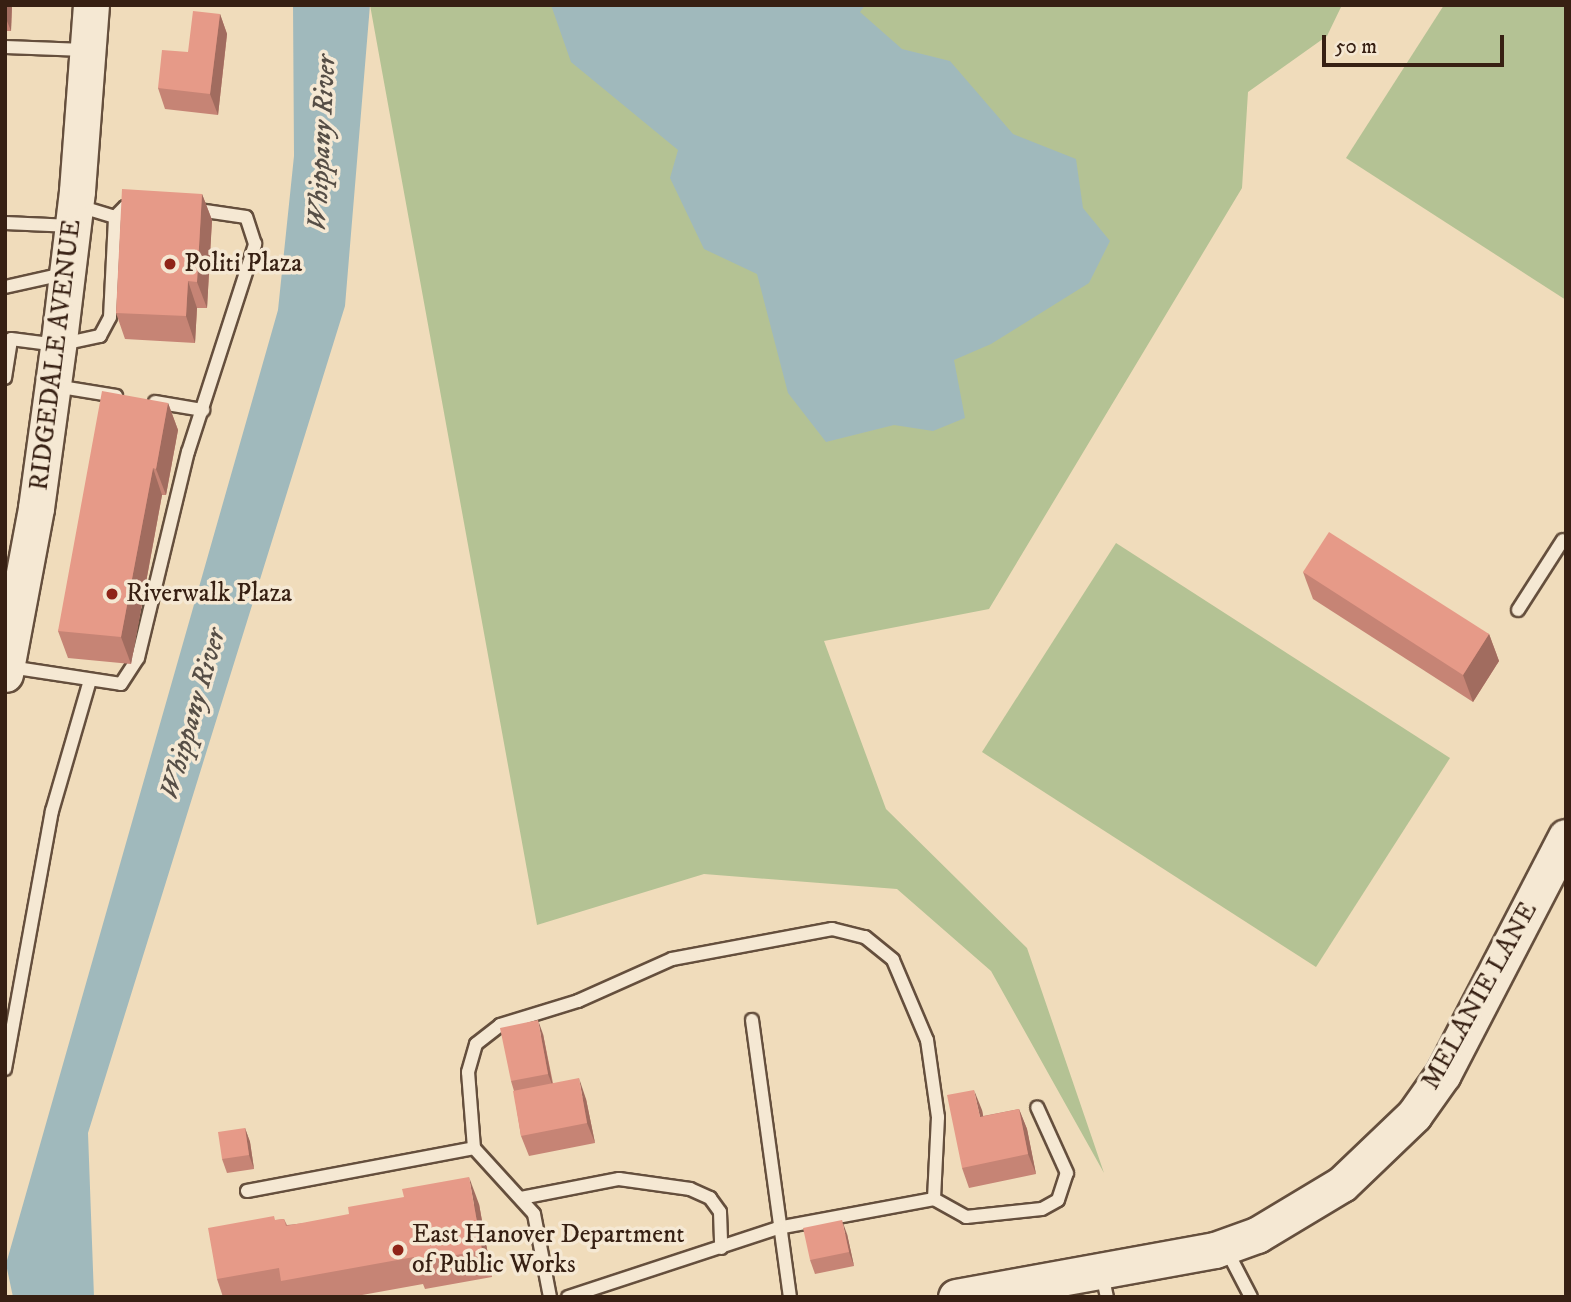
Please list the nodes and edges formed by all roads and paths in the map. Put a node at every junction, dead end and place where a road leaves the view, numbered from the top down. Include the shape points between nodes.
1 (87, 23) edge
2 (5, 47) edge
3 (150, 207) edge
4 (174, 208) edge
5 (74, 216) junction
6 (116, 217) junction
7 (5, 223) edge
8 (67, 273) junction
9 (5, 287) edge
10 (58, 345) junction
11 (5, 378) edge
12 (52, 386) junction
13 (203, 410) junction
14 (1562, 548) edge
15 (11, 610) edge
16 (1518, 610) dead end
17 (6, 670) edge
18 (90, 680) junction
19 (1566, 837) edge
20 (752, 1020) dead end
21 (5, 1069) edge
22 (1037, 1107) dead end
23 (474, 1148) junction
24 (247, 1191) dead end
25 (522, 1198) junction
26 (934, 1199) junction
27 (778, 1228) junction
28 (1224, 1247) junction
29 (720, 1248) junction
30 (1104, 1284) edge
31 (550, 1297) edge
32 (568, 1297) edge
33 (790, 1297) edge
34 (956, 1297) edge
35 (1251, 1297) edge

1 - 2 lane
1 - 5 street, RIDGEDALE AVENUE
3 - 6 lane via 125,207
4 - 13 lane via 211,209 246,218 256,244
5 - 6 lane
5 - 7 lane
5 - 8 street, RIDGEDALE AVENUE
6 - 10 lane via 110,317 100,335
8 - 9 lane
8 - 10 street, RIDGEDALE AVENUE
10 - 11 lane via 11,339
10 - 12 street, RIDGEDALE AVENUE
12 - 13 lane
12 - 15 street, RIDGEDALE AVENUE
13 - 18 lane via 188,452 138,658 121,684
14 - 16 lane
15 - 17 street, RIDGEDALE AVENUE
17 - 18 lane
18 - 21 lane via 52,811
19 - 28 street, MELANIE LANE via 1443,1074 1413,1115 1377,1154 1332,1191 1257,1235
20 - 27 lane
22 - 26 lane via 1067,1173 1058,1200 1042,1209 966,1216
23 - 24 lane
23 - 25 lane
23 - 26 lane via 468,1072 476,1044 500,1025 578,1001 672,959 832,929 865,937 893,960 911,997 927,1040 938,1117
25 - 29 lane via 619,1180 690,1189 710,1198 719,1212
25 - 31 lane via 534,1214
26 - 27 lane
27 - 29 lane
27 - 33 lane
28 - 30 street, MELANIE LANE
28 - 35 lane
29 - 32 lane
30 - 34 street, MELANIE LANE

